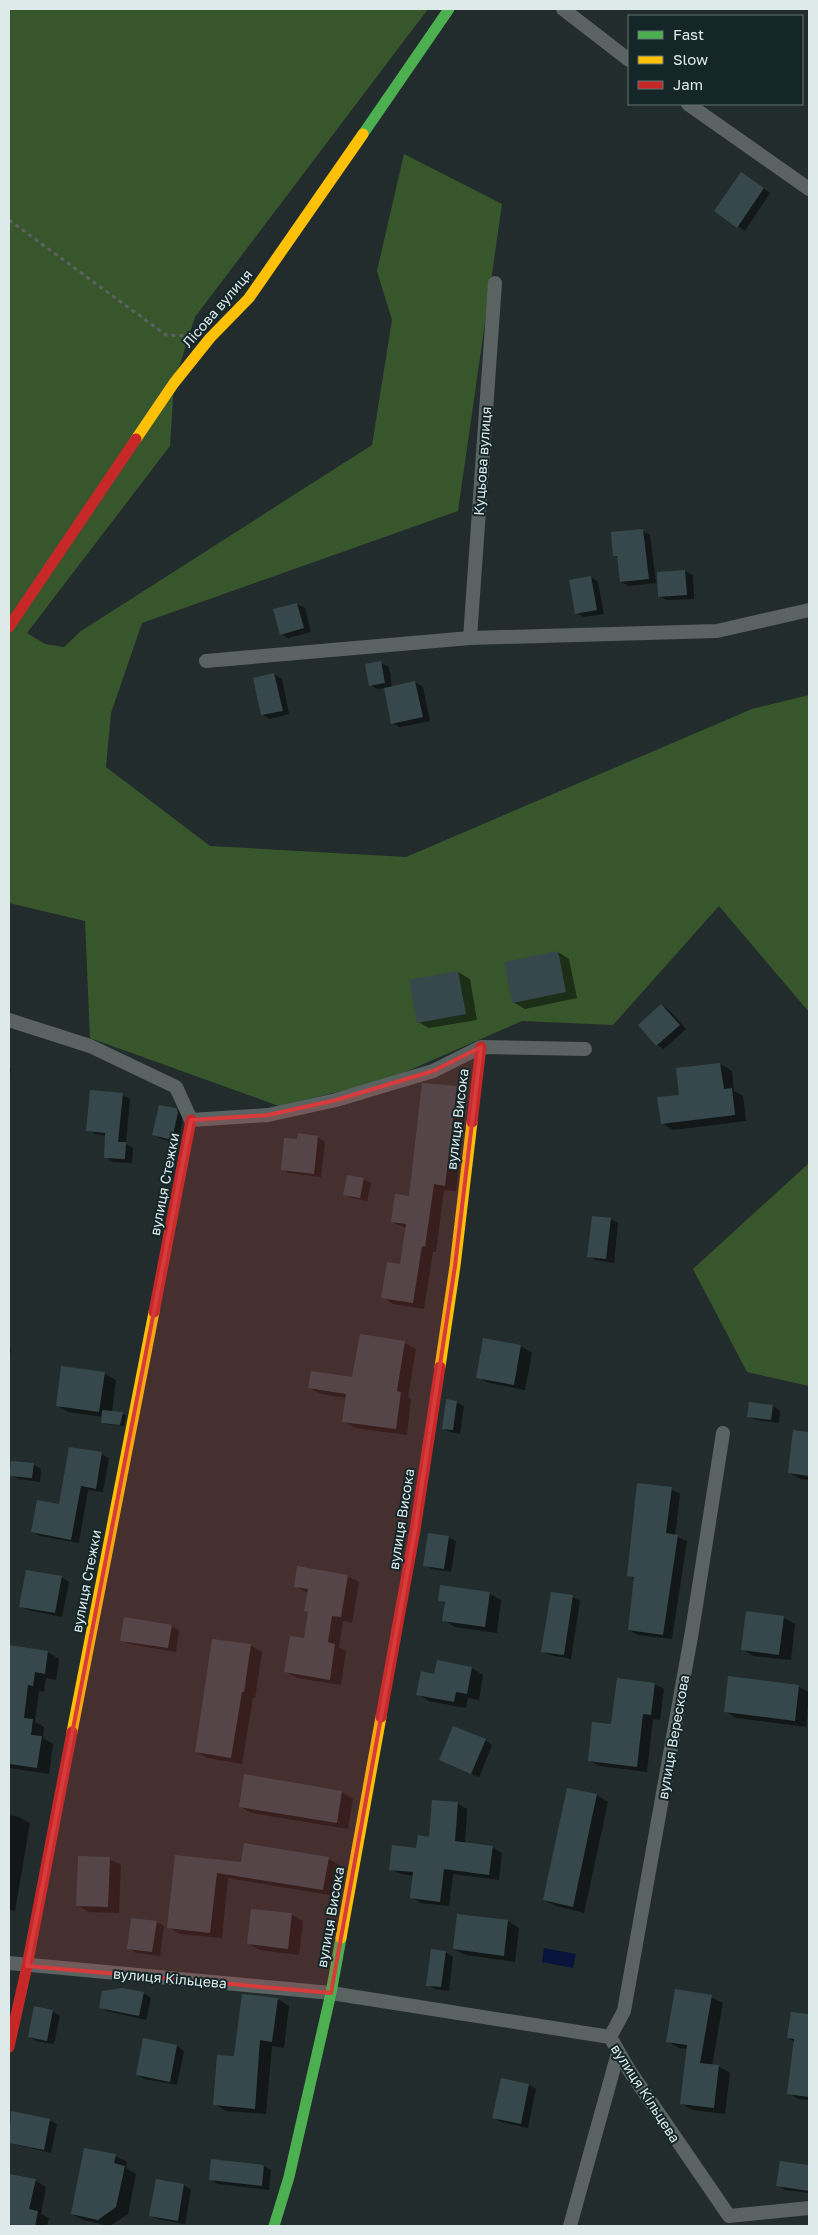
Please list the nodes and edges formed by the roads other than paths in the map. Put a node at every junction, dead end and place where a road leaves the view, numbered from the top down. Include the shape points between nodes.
1 (449, 9) edge
2 (563, 9) edge
3 (628, 59) edge
4 (689, 105) edge
5 (809, 189) edge
6 (495, 283) dead end
7 (809, 610) edge
8 (9, 627) edge
9 (470, 638) junction
10 (206, 661) dead end
11 (9, 1020) edge
12 (481, 1047) junction
13 (585, 1049) dead end
14 (192, 1120) junction
15 (723, 1434) dead end
16 (9, 1963) edge
17 (27, 1966) junction
18 (331, 1993) junction
19 (610, 2036) junction
20 (9, 2047) edge
21 (618, 2053) junction
22 (809, 2208) edge
23 (732, 2221) edge
24 (274, 2226) edge
25 (570, 2226) edge

1 - 8 street, Лісова вулиця via 249,298 210,338 174,383
2 - 3 street
4 - 5 street
6 - 9 street, Куцьова вулиця
7 - 9 street via 717,631
9 - 10 street
11 - 14 street via 90,1046 176,1087
12 - 13 street
12 - 14 street via 433,1071 336,1100 268,1115
12 - 18 street, вулиця Висока via 455,1266 415,1530
14 - 17 street, вулиця Стежки
15 - 19 street, вулиця Верескова via 692,1631 624,2011
16 - 17 street, вулиця Кільцева
17 - 18 street, вулиця Кільцева
17 - 20 street, вулиця Стежки
18 - 19 street, вулиця Кільцева
18 - 24 street via 289,2177
19 - 21 street, вулиця Кільцева
21 - 23 street, вулиця Кільцева
21 - 25 street
22 - 23 street, вулиця Кільцева

